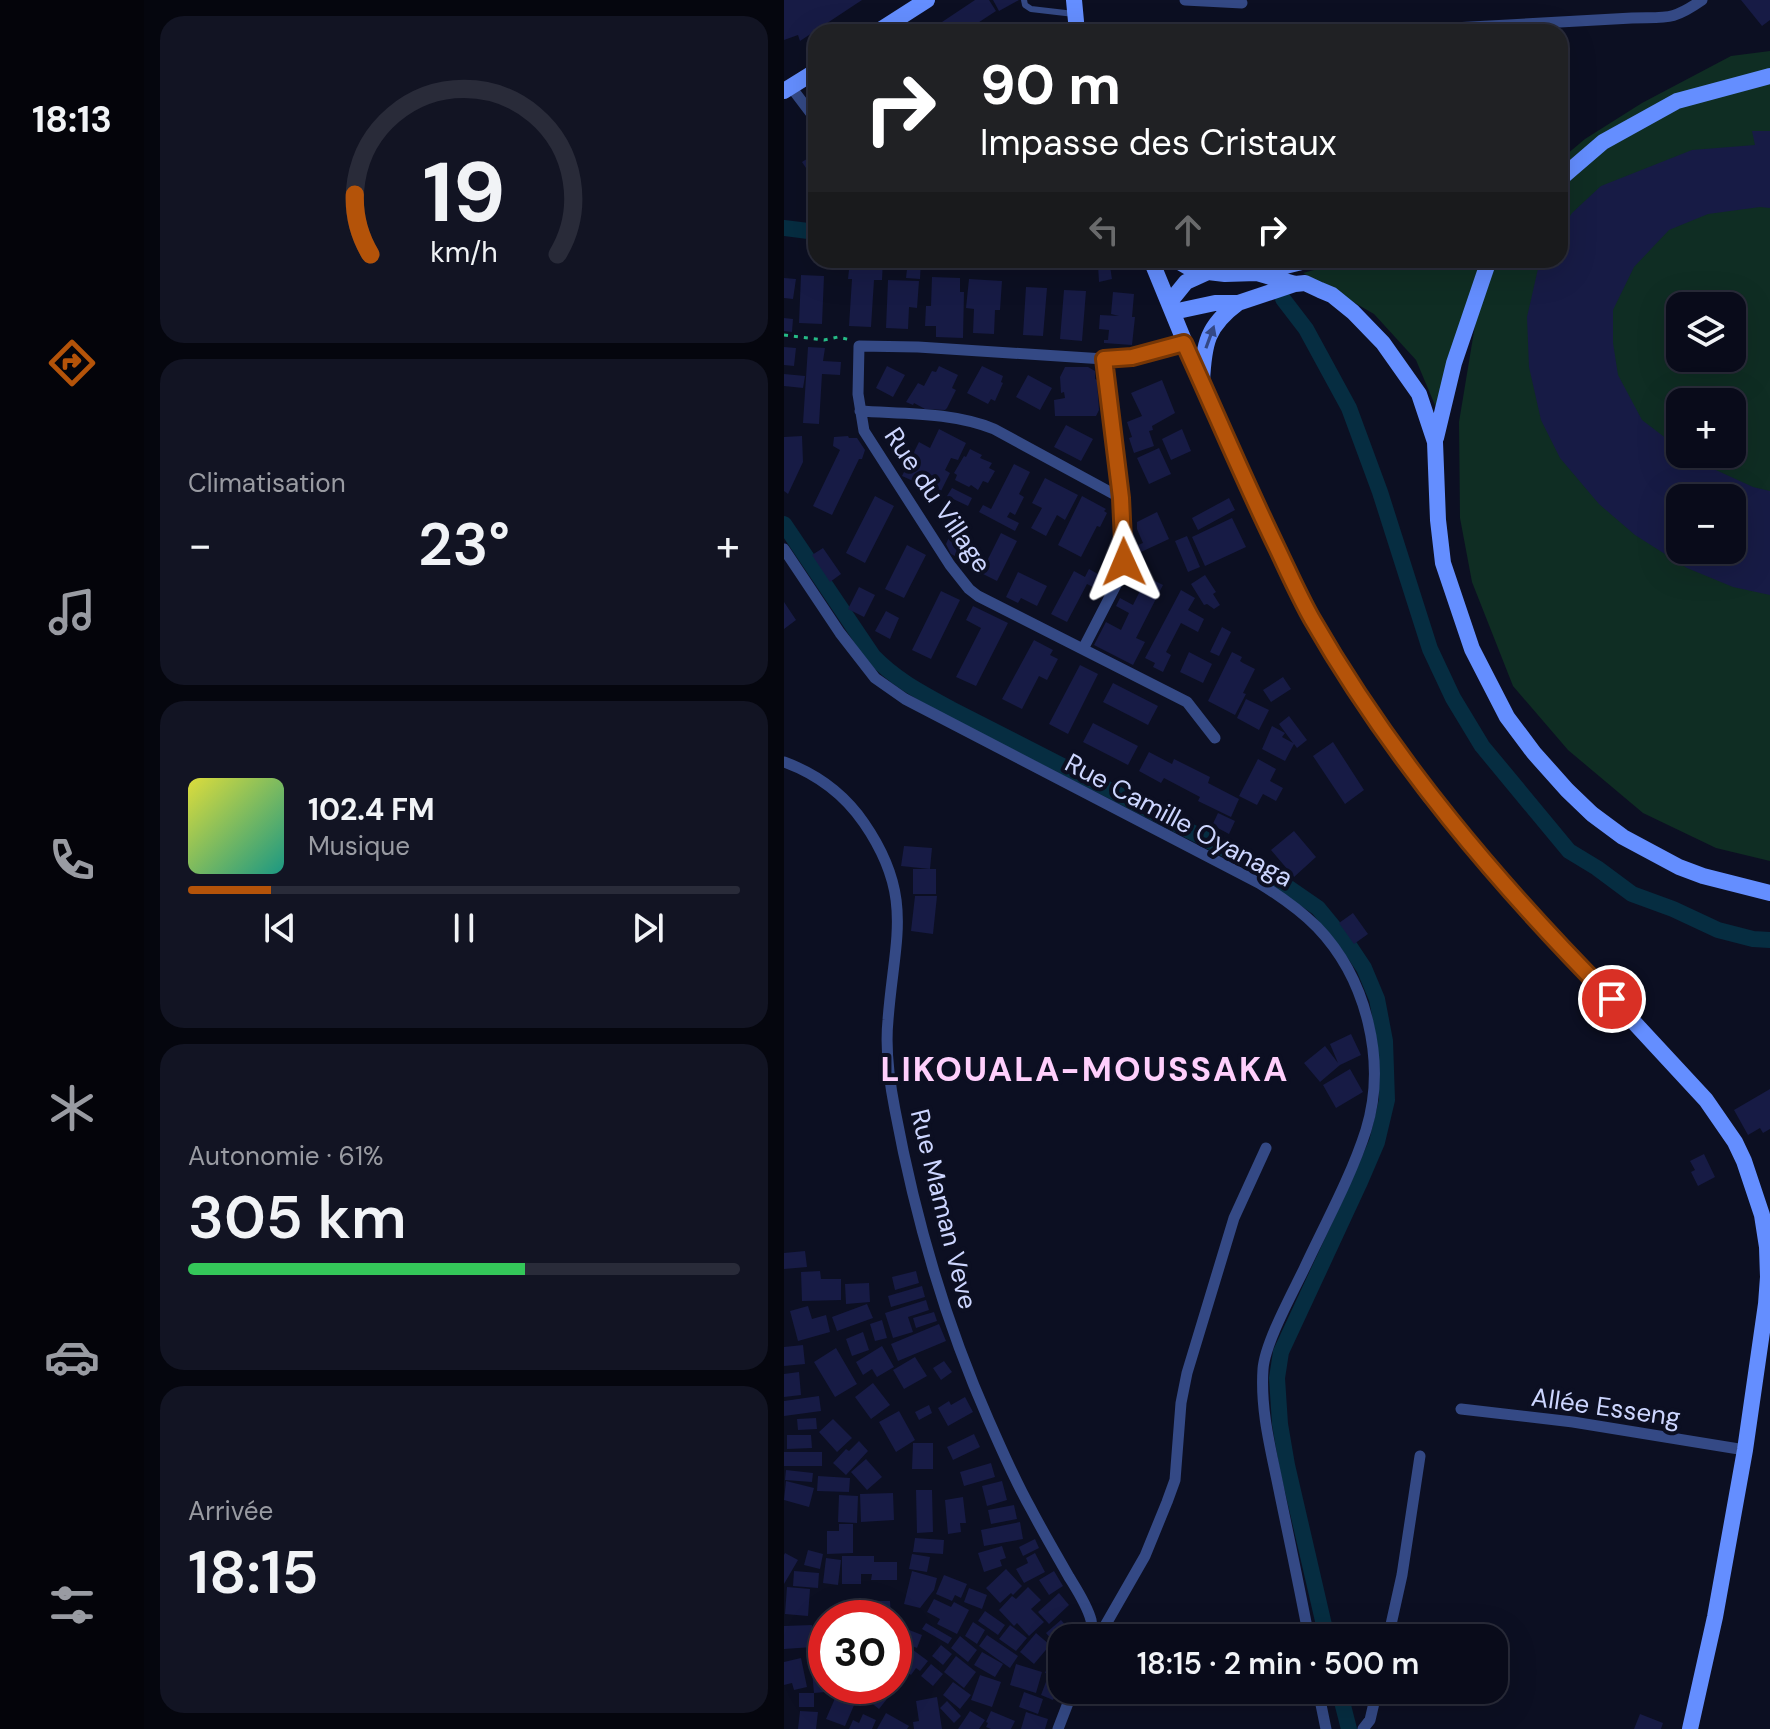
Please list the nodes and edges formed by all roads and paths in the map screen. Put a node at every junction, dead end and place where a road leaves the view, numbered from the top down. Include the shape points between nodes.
1 (927, 0) edge
2 (1024, 0) edge
3 (1185, 0) edge
4 (1702, 0) edge
5 (1242, 3) dead end
6 (1074, 7) edge
7 (890, 24) edge
8 (1524, 24) edge
9 (808, 76) edge
10 (1770, 76) edge
11 (787, 89) edge
12 (808, 111) edge
13 (1568, 172) edge
14 (1154, 268) edge
15 (1192, 268) edge
16 (1277, 268) edge
17 (1486, 268) edge
18 (1208, 272) junction
19 (1257, 273) junction
20 (1295, 284) junction
21 (1238, 303) junction
22 (1171, 307) junction
23 (784, 335) edge
24 (1184, 343) junction
25 (859, 346) junction
26 (1104, 359) junction
27 (1202, 382) junction
28 (860, 411) junction
29 (1435, 442) junction
30 (1121, 498) junction
31 (784, 549) edge
32 (1083, 649) junction
33 (1215, 738) dead end
34 (784, 762) edge
35 (1770, 893) edge
36 (1266, 1148) dead end
37 (1461, 1409) dead end
38 (1745, 1450) junction
39 (1420, 1456) dead end
40 (1092, 1624) edge
41 (1104, 1624) edge
42 (1306, 1624) edge
43 (1391, 1624) edge
44 (1068, 1704) edge
45 (1321, 1704) edge
46 (1374, 1704) edge
47 (1058, 1729) edge
48 (1326, 1729) edge
49 (1363, 1729) edge
50 (1690, 1729) edge

1 - 7 main road
2 - 6 lane via 1031,9
3 - 5 street
4 - 8 street via 1670,18
9 - 11 main road
10 - 13 main road via 1677,101 1603,142
11 - 12 street
14 - 22 main road
15 - 18 main road
16 - 19 main road
17 - 29 main road via 1454,363
18 - 19 main road
18 - 22 main road via 1186,282
19 - 20 main road
20 - 21 main road
20 - 29 main road via 1332,295 1383,343 1419,394
21 - 22 main road
27 -> 21 main road via 1211,331
22 - 24 main road
23 - 25 path via 848,338
24 - 26 street
24 - 27 main road
25 - 26 street
25 - 28 street, Rue du Village
26 - 30 street
27 - 38 main road via 1311,618 1365,706 1429,795 1526,910 1706,1100 1740,1151 1762,1215 1768,1277
28 - 30 street via 977,422
28 - 32 street, Rue du Village via 864,431 880,458 969,589
29 - 35 main road via 1443,563 1472,649 1507,717 1567,790 1623,837 1703,876
30 - 32 street via 1124,562
31 - 42 street, Rue Camille Oyanaga via 840,633 889,689 1259,883 1316,926 1353,979 1374,1052 1366,1131 1263,1367 1263,1406
32 - 33 street, Rue du Village via 1187,702
34 - 40 street, Rue Maman Veve via 823,781 853,807 888,866 898,911 889,1067 932,1264 989,1421
36 - 41 street via 1234,1218 1187,1373 1175,1480 1145,1556
37 - 38 street, Allée Esseng
38 - 50 main road
39 - 43 street
44 - 47 street
45 - 48 street
46 - 49 street

